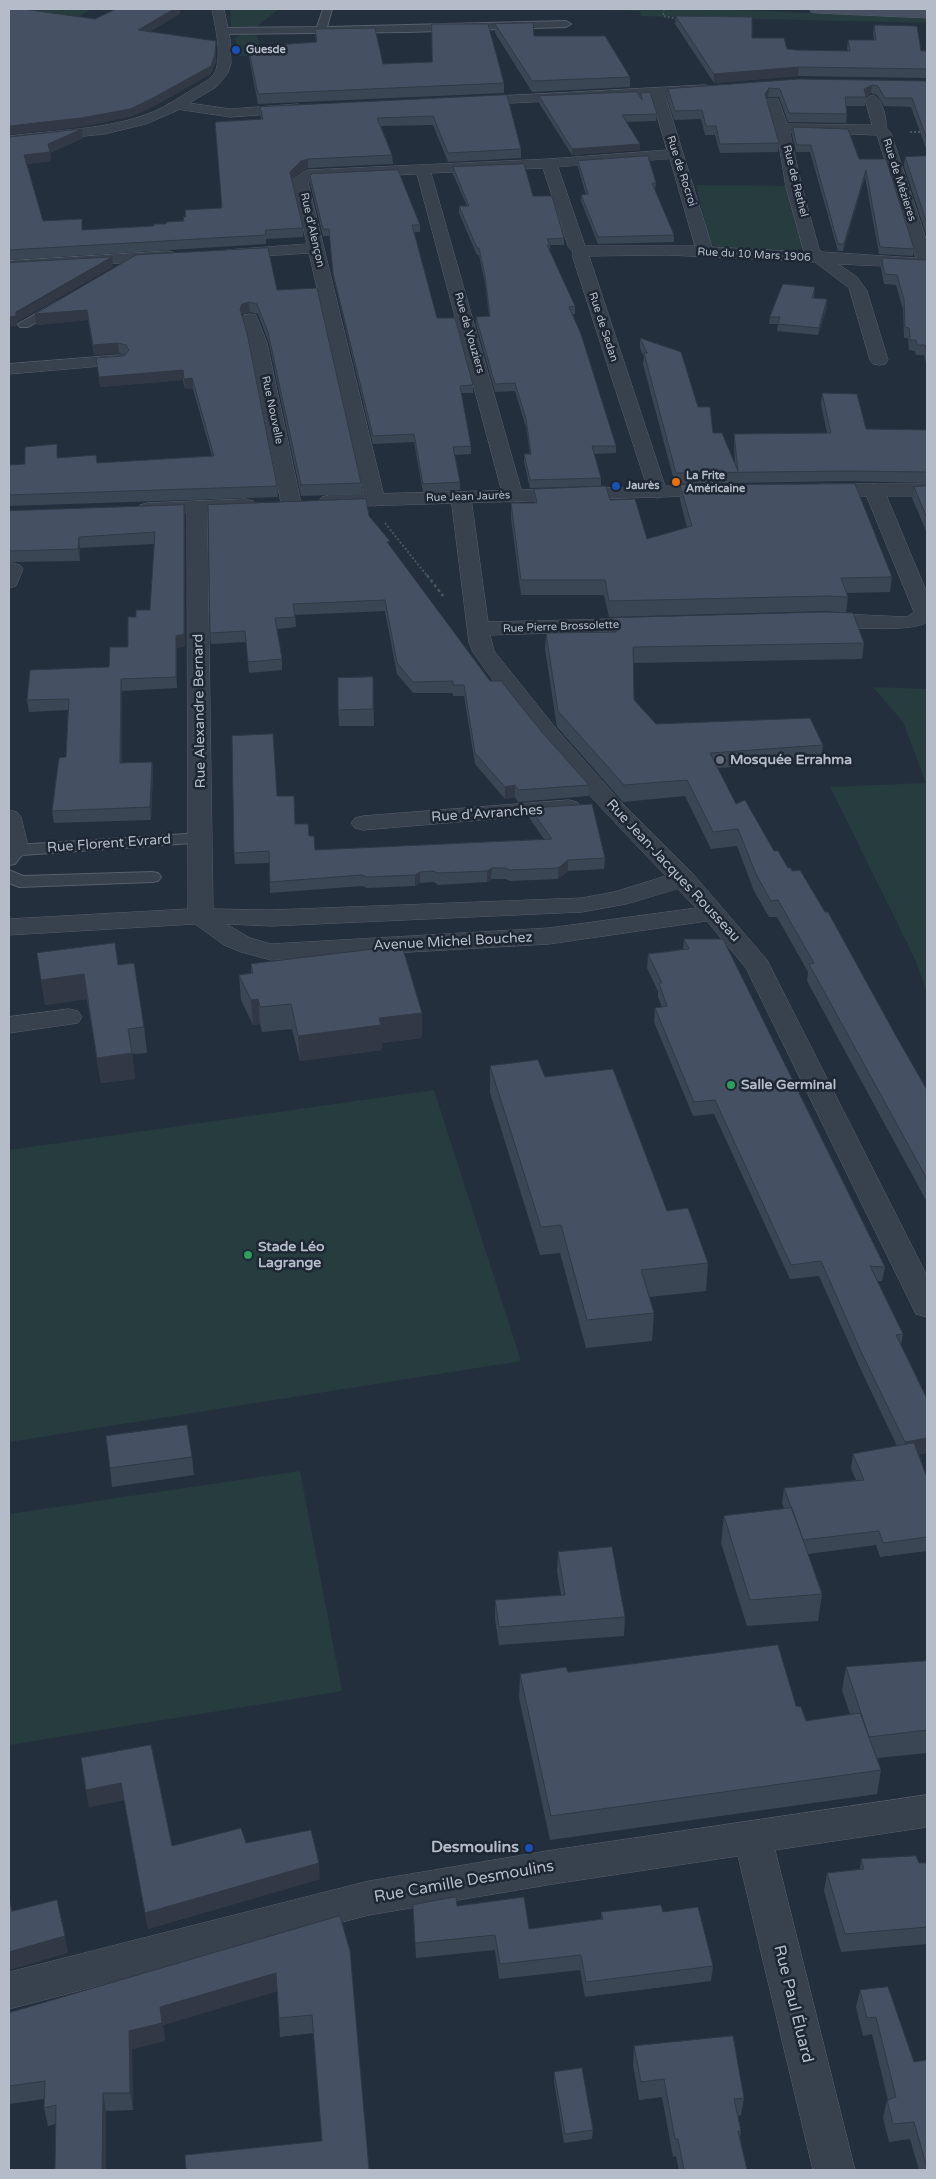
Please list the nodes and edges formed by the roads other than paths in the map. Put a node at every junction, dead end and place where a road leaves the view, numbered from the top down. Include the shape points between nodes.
1 (219, 9) edge
2 (327, 9) edge
3 (816, 9) edge
4 (927, 14) edge
5 (566, 24) dead end
6 (321, 30) junction
7 (222, 31) junction
8 (719, 88) edge
9 (653, 92) junction
10 (872, 99) edge
11 (458, 101) edge
12 (773, 102) edge
13 (175, 105) junction
14 (313, 107) edge
15 (780, 128) junction
16 (879, 129) junction
17 (9, 140) edge
18 (675, 154) junction
19 (548, 163) junction
20 (423, 170) junction
21 (316, 248) junction
22 (581, 252) junction
23 (705, 252) junction
24 (217, 254) edge
25 (188, 255) edge
26 (140, 257) junction
27 (818, 258) junction
28 (927, 263) edge
29 (9, 266) edge
30 (118, 270) edge
31 (72, 297) edge
32 (250, 319) dead end
33 (24, 324) dead end
34 (119, 360) edge
35 (879, 360) dead end
36 (9, 369) edge
37 (801, 490) edge
38 (874, 490) junction
39 (927, 490) edge
40 (737, 491) edge
41 (657, 492) junction
42 (513, 496) junction
43 (461, 498) junction
44 (375, 500) junction
45 (275, 503) junction
46 (197, 506) junction
47 (130, 509) edge
48 (795, 620) edge
49 (478, 621) junction
50 (666, 624) edge
51 (610, 804) junction
52 (9, 817) edge
53 (363, 823) dead end
54 (201, 838) junction
55 (13, 855) edge
56 (9, 875) edge
57 (152, 877) dead end
58 (684, 879) junction
59 (714, 913) junction
60 (201, 916) junction
61 (9, 927) edge
62 (69, 1017) dead end
63 (9, 1025) edge
64 (927, 1306) edge
65 (927, 1811) edge
66 (752, 1838) junction
67 (9, 1990) edge
68 (834, 2170) edge

1 - 7 street
2 - 6 lane
3 - 4 main road
5 - 6 lane
6 - 7 lane
7 - 13 street via 224,60 218,78
8 - 9 street
9 - 11 street
9 - 18 street, Rue de Rocroi via 658,96
10 - 16 street, Rue de Mézieres via 880,121
12 - 15 street, Rue de Rethel
13 - 14 street via 230,113
13 - 17 street via 128,124
15 - 16 street
15 - 27 street, Rue de Rethel via 811,250
16 - 28 street, Rue de Mézieres via 884,132
18 - 19 street, Rue d'Alençon
18 - 23 street, Rue de Rocroi
19 - 20 street, Rue d'Alençon
19 - 22 street, Rue de Sedan via 576,246
20 - 21 street, Rue d'Alençon via 308,175 303,178 300,181
20 - 42 street, Rue de Vouziers
21 - 24 street
21 - 44 street, Rue d'Alençon
22 - 23 street, Rue du 10 Mars 1906
22 - 41 street, Rue de Sedan
23 - 27 street, Rue du 10 Mars 1906
25 - 26 street
26 - 29 street
26 - 30 lane
27 - 28 street, Rue du 10 Mars 1906
27 - 35 street via 857,287
31 - 33 lane
32 - 45 street, Rue Nouvelle via 258,343
34 - 36 street
37 - 38 street
38 - 39 street
38 - 48 street via 925,613 916,621 898,624 848,619
40 - 41 street, Rue Jean Jaurès
41 - 42 street, Rue Jean Jaurès
42 - 43 street, Rue Jean Jaurès
43 - 44 street, Rue Jean Jaurès
43 - 49 street, Rue Jean-Jacques Rousseau
44 - 45 street, Rue Jean Jaurès
45 - 46 street, Rue Jean Jaurès
46 - 47 street, Rue Jean Jaurès
46 - 54 street, Rue Alexandre Bernard
49 - 50 street, Rue Pierre Brossolette
49 - 51 street, Rue Jean-Jacques Rousseau via 484,652 550,736
51 - 53 street, Rue d'Avranches
51 - 58 street, Rue Jean-Jacques Rousseau
52 - 55 street, Rue Florent Evrard
54 - 55 lane, Rue Florent Evrard
54 - 60 street, Rue Alexandre Bernard
56 - 57 lane via 19,882
58 - 59 street, Rue Jean-Jacques Rousseau
58 - 60 street via 617,899 582,905 271,918
59 - 60 street, Avenue Michel Bouchez via 549,936 271,952 238,944
59 - 64 street, Rue Jean-Jacques Rousseau via 758,966
60 - 61 street
62 - 63 street
65 - 66 street, Rue Camille Desmoulins
66 - 67 street, Rue Camille Desmoulins via 369,1898
66 - 68 street, Rue Paul Éluard

